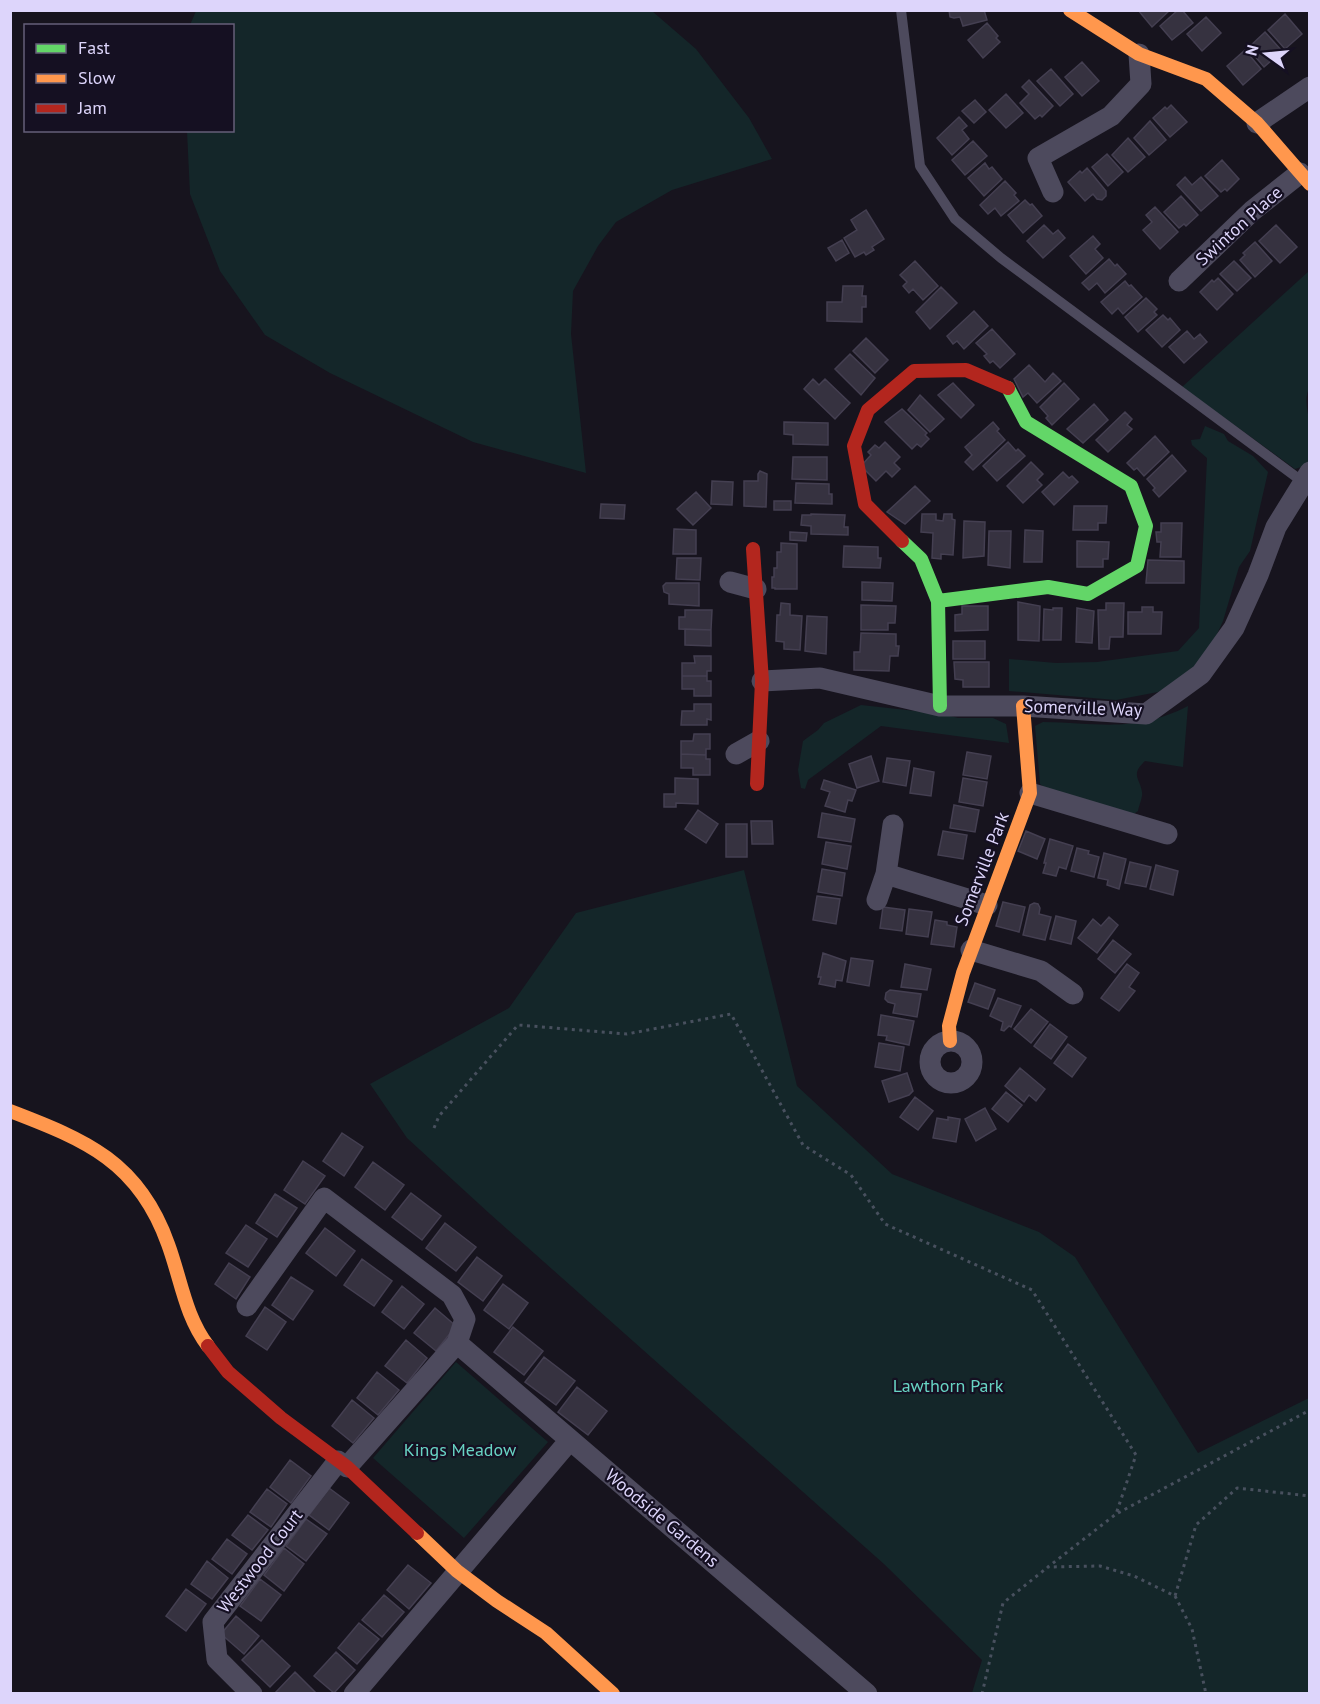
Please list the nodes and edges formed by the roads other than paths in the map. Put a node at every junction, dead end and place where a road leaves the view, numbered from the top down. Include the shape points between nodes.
1 (901, 10) edge
2 (1070, 10) edge
3 (1140, 54) junction
4 (1310, 87) edge
5 (1257, 123) junction
6 (1305, 178) edge
7 (1053, 192) dead end
8 (1179, 281) dead end
9 (1306, 477) edge
10 (753, 549) dead end
11 (730, 582) dead end
12 (756, 589) junction
13 (938, 601) junction
14 (762, 681) junction
15 (940, 706) junction
16 (1023, 706) junction
17 (759, 741) junction
18 (735, 754) dead end
19 (757, 784) dead end
20 (1030, 793) junction
21 (893, 825) dead end
22 (1167, 834) dead end
23 (886, 874) junction
24 (877, 900) dead end
25 (987, 905) junction
26 (971, 950) junction
27 (1073, 994) dead end
28 (950, 1041) dead end
29 (10, 1111) edge
30 (247, 1306) dead end
31 (457, 1344) junction
32 (570, 1440) junction
33 (343, 1464) junction
34 (457, 1571) junction
35 (252, 1694) edge
36 (354, 1694) edge
37 (613, 1694) edge
38 (867, 1694) edge

1 - 9 lane via 920,166 955,219 1001,258
2 - 3 street
3 - 5 street via 1206,79
3 - 7 street via 1141,84 1111,116 1038,158
4 - 5 street
5 - 6 street
6 - 8 street, Swinton Place via 1252,211
9 - 16 street, Somerville Way via 1276,527 1234,628 1201,674 1146,714
10 - 12 street
11 - 12 street
12 - 14 street
13 - 13 street via 921,559 865,504 855,446 868,410 914,371 966,370 1007,387 1026,422 1131,486 1146,526 1137,566 1088,594 1047,587
13 - 15 street
14 - 15 street, Somerville Way via 820,678
14 - 17 street
15 - 16 street, Somerville Way
16 - 20 street, Somerville Park
17 - 18 street
17 - 19 street
20 - 22 street
20 - 25 street, Somerville Park
21 - 23 street
23 - 24 street
23 - 25 street
25 - 26 street, Somerville Park
26 - 27 street via 1041,971
26 - 28 street, Somerville Park via 949,1026
29 - 33 street via 49,1126 104,1155 126,1172 145,1196 168,1243 184,1300 202,1338 228,1372
30 - 31 street via 324,1198 452,1295 465,1319
31 - 32 street, Woodside Gardens
31 - 33 street
32 - 34 street
32 - 38 street, Woodside Gardens
33 - 34 street
33 - 35 street, Westwood Court via 213,1622 217,1659
34 - 36 street
34 - 37 street via 546,1633

